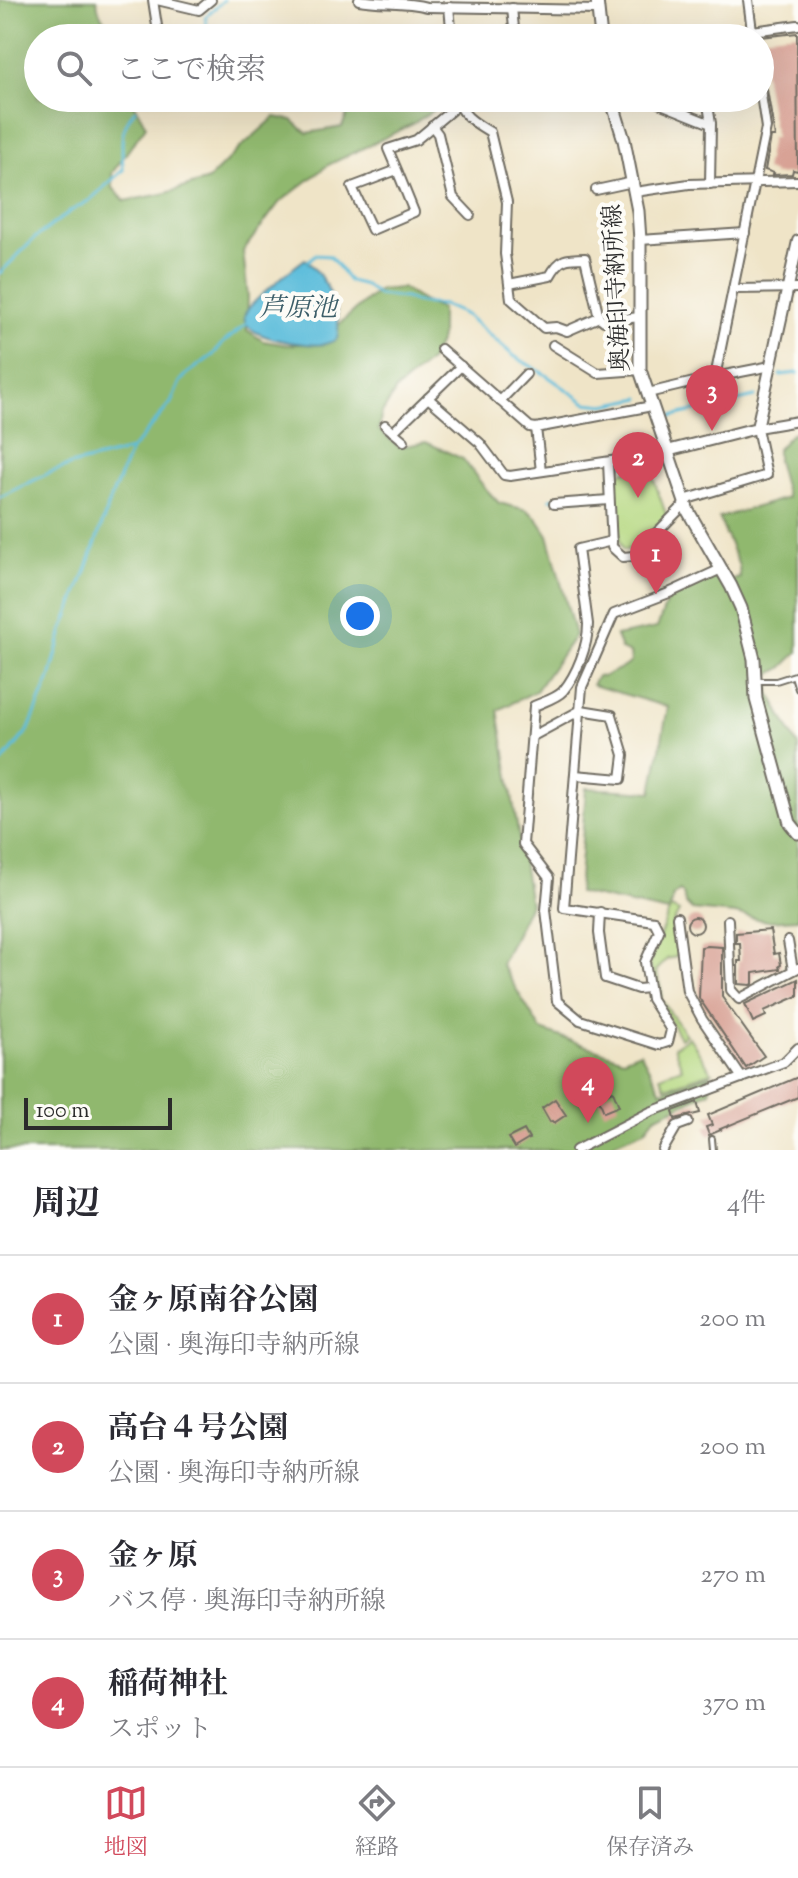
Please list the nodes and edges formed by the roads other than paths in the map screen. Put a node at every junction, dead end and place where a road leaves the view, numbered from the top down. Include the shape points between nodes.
1 (155, 0) edge
2 (211, 0) edge
3 (359, 0) edge
4 (748, 0) edge
5 (444, 5) edge
6 (598, 5) edge
7 (512, 8) junction
8 (157, 24) edge
9 (514, 24) edge
10 (751, 24) edge
11 (798, 25) edge
12 (774, 30) edge
13 (447, 112) edge
14 (465, 112) edge
15 (615, 112) edge
16 (681, 112) edge
17 (709, 112) edge
18 (764, 112) edge
19 (711, 124) junction
20 (432, 126) junction
21 (397, 170) junction
22 (798, 181) edge
23 (755, 182) junction
24 (710, 184) junction
25 (634, 187) junction
26 (596, 190) dead end
27 (470, 215) dead end
28 (745, 233) junction
29 (640, 240) junction
30 (798, 241) edge
31 (509, 284) junction
32 (733, 289) junction
33 (793, 289) edge
34 (599, 317) junction
35 (640, 317) junction
36 (553, 345) dead end
37 (441, 349) dead end
38 (461, 366) junction
39 (771, 366) junction
40 (640, 370) junction
41 (526, 374) dead end
42 (715, 377) junction
43 (648, 393) junction
44 (428, 398) junction
45 (500, 401) junction
46 (652, 406) junction
47 (798, 421) edge
48 (385, 425) dead end
49 (536, 428) junction
50 (757, 428) junction
51 (393, 432) junction
52 (404, 441) dead end
53 (667, 451) junction
54 (608, 462) junction
55 (541, 471) junction
56 (609, 500) junction
57 (684, 502) junction
58 (554, 504) dead end
59 (612, 541) junction
60 (721, 569) junction
61 (796, 675) edge
62 (755, 681) junction
63 (798, 689) edge
64 (581, 710) junction
65 (533, 736) junction
66 (575, 775) junction
67 (798, 833) edge
68 (600, 912) junction
69 (677, 917) dead end
70 (728, 920) dead end
71 (788, 941) dead end
72 (795, 969) edge
73 (649, 988) junction
74 (798, 1048) edge
75 (742, 1078) junction
76 (688, 1122) dead end
77 (712, 1139) dead end
78 (586, 1147) edge
79 (576, 1150) edge
80 (663, 1150) edge
81 (713, 1150) edge

1 - 2 street via 199,10
1 - 8 street
3 - 5 street
4 - 10 street
5 - 7 street
6 - 7 street
7 - 9 street
11 - 12 street
13 - 20 street
14 - 31 street via 490,132 507,202
15 - 25 main road, 奥海印寺納所線
16 - 19 street
17 - 19 street
18 - 23 street via 766,128
19 - 24 street
20 - 21 street via 416,140 388,149
20 - 27 street via 453,197
21 - 21 street via 414,212 372,230 352,187
22 - 23 street
23 - 24 street
23 - 28 street
24 - 25 street
25 - 26 street
25 - 29 main road, 奥海印寺納所線
28 - 29 street
28 - 32 street
29 - 35 main road, 奥海印寺納所線
30 - 33 street
31 - 34 street via 511,299 544,328 567,331
31 - 34 street via 550,276 567,258 585,258
32 - 33 street
32 - 42 street
33 - 39 street
34 - 35 street
35 - 40 main road, 奥海印寺納所線
36 - 40 street via 598,373
37 - 38 street
38 - 44 street
38 - 45 street
39 - 42 street
39 - 50 street
40 - 43 main road, 奥海印寺納所線
41 - 45 street
42 - 43 street
43 - 46 main road, 奥海印寺納所線
44 - 51 street
44 - 55 street via 480,443 504,475
45 - 49 street
46 - 49 street
46 - 53 main road, 奥海印寺納所線
47 - 50 street
48 - 51 street
49 - 55 street
50 - 53 street
50 - 57 street via 767,475
51 - 52 street
53 - 54 street
53 - 57 main road, 奥海印寺納所線
54 - 55 street
54 - 56 street
56 - 58 street
56 - 59 street
57 - 59 street via 634,556 623,557
57 - 60 main road, 奥海印寺納所線
59 - 65 street via 578,549 588,636 562,693 534,706
60 - 62 main road, 奥海印寺納所線 via 741,608
60 - 64 street via 614,614 582,687
61 - 62 lane
61 - 63 lane
62 - 67 main road, 奥海印寺納所線 via 790,823
64 - 65 street
64 - 66 street
64 - 66 street via 612,715 624,755 621,779
65 - 73 street via 523,844 549,878 546,910 557,1001 580,1020 659,1045 668,1042 671,1030
66 - 68 street via 564,908
68 - 73 street via 605,978
68 - 73 street via 654,921 659,931 645,962
69 - 75 street via 687,991
70 - 72 street via 731,990 739,999
71 - 72 street
74 - 75 street via 784,1062
75 - 78 street via 650,1112
76 - 80 street via 677,1126
77 - 81 lane
78 - 79 street

